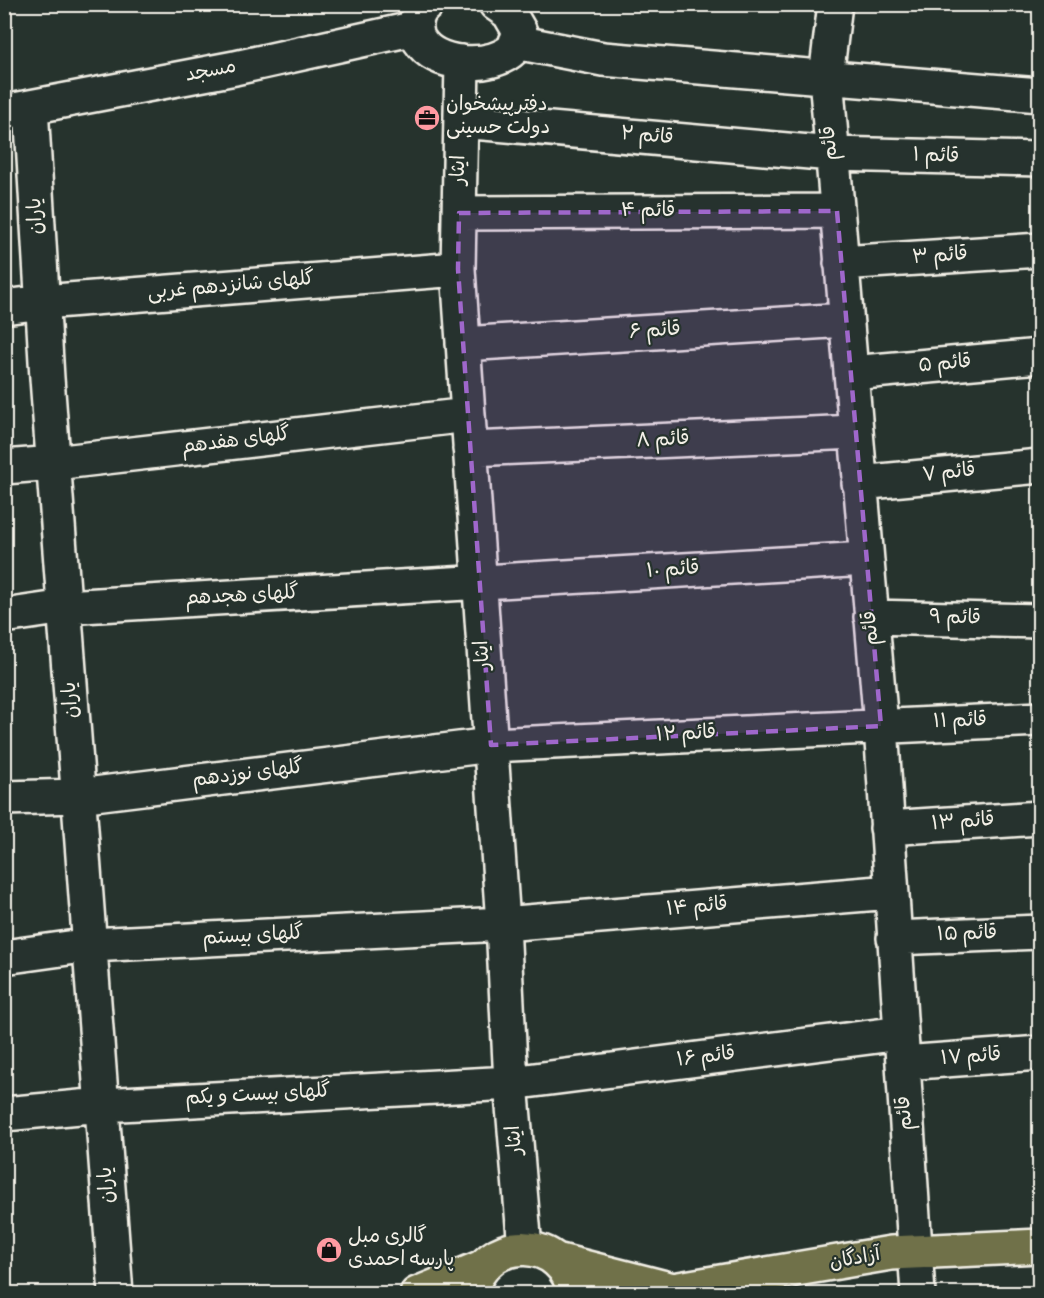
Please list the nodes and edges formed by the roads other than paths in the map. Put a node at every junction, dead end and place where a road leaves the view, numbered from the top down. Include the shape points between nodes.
1 (496, 4) edge
2 (834, 4) edge
3 (422, 16) edge
4 (516, 42) junction
5 (462, 62) junction
6 (826, 78) junction
7 (1040, 95) edge
8 (18, 110) edge
9 (461, 121) junction
10 (832, 154) junction
11 (1040, 159) edge
12 (837, 211) junction
13 (459, 213) junction
14 (1040, 250) edge
15 (842, 263) junction
16 (458, 269) junction
17 (43, 302) junction
18 (4, 307) edge
19 (846, 320) junction
20 (463, 344) junction
21 (1040, 356) edge
22 (850, 373) junction
23 (468, 415) junction
24 (855, 432) junction
25 (470, 449) junction
26 (54, 463) junction
27 (1040, 466) edge
28 (4, 467) edge
29 (859, 483) junction
30 (866, 559) junction
31 (480, 584) junction
32 (65, 608) junction
33 (4, 616) edge
34 (871, 617) junction
35 (1040, 621) edge
36 (1040, 719) edge
37 (881, 726) junction
38 (490, 745) junction
39 (78, 796) junction
40 (4, 798) edge
41 (1040, 818) edge
42 (887, 828) junction
43 (891, 892) junction
44 (503, 924) junction
45 (1040, 932) edge
46 (894, 938) junction
47 (90, 945) junction
48 (4, 957) edge
49 (902, 1048) junction
50 (1040, 1053) edge
51 (511, 1083) junction
52 (102, 1105) junction
53 (4, 1114) edge
54 (1040, 1246) edge
55 (525, 1248) junction
56 (916, 1252) junction
57 (556, 1260) junction
58 (475, 1281) edge
59 (669, 1292) edge
60 (116, 1293) edge
61 (417, 1293) edge
62 (574, 1293) edge
63 (918, 1293) edge

1 - 4 street via 509,13 520,32
2 - 6 street, قائم
3 - 5 street via 422,45 434,54
3 - 8 street, مسجد via 236,68
4 - 5 street via 496,60
4 - 6 street via 603,59
5 - 9 street, ایثار
6 - 7 street
6 - 10 street, قائم
8 - 17 street, یاران
9 - 10 street, قائم ۲
9 - 13 street, ایثار
10 - 11 street, قائم ۱
10 - 12 street, قائم
12 - 13 street, قائم ۴
12 - 15 street, قائم
13 - 16 street, ایثار
14 - 15 street, قائم ۳
15 - 19 street, قائم
16 - 17 street, گلهای شانزدهم غربی
16 - 20 street, ایثار
17 - 18 street, گلهای شانزدهم غربی
17 - 26 street, یاران
19 - 20 street, قائم ۶
19 - 22 street, قائم
20 - 23 street, ایثار
21 - 22 street, قائم ۵
22 - 24 street, قائم
23 - 25 street, ایثار
23 - 26 street, گلهای هفدهم
24 - 25 street, قائم ۸
24 - 29 street, قائم
25 - 31 street, ایثار
26 - 28 street, گلهای هفدهم
26 - 32 street, یاران
27 - 29 street, قائم ۷
29 - 30 street, قائم
30 - 31 street, قائم ۱۰
30 - 34 street, قائم
31 - 32 street, گلهای هجدهم
31 - 38 street, ایثار
32 - 33 street, گلهای هجدهم
32 - 39 street, یاران
34 - 35 street, قائم ۹
34 - 37 street, قائم
36 - 37 street, قائم ۱۱
37 - 38 street, قائم ۱۲
37 - 42 street, قائم
38 - 39 street, گلهای نوزدهم
38 - 44 street, ایثار
39 - 40 street, گلهای نوزدهم
39 - 47 street, یاران
41 - 42 street, قائم ۱۳
42 - 43 street, قائم
43 - 44 street, قائم ۱۴
43 - 46 street, قائم
44 - 47 street, گلهای بیستم
44 - 51 street, ایثار
45 - 46 street, قائم ۱۵
46 - 49 street, قائم
47 - 48 street, گلهای بیستم
47 - 52 street, یاران
49 - 50 street, قائم ۱۷
49 - 51 street, قائم ۱۶
49 - 56 street, قائم
51 - 52 street, گلهای بیست و یکم
51 - 55 street, ایثار
52 - 53 street, گلهای بیست و یکم
52 - 60 street, یاران
54 - 56 main road, آزادگان
55 - 57 main road
55 - 58 main road via 492,1256
56 - 59 main road, آزادگان via 891,1253
56 - 63 street, قائم
57 - 59 main road
57 - 62 main road via 568,1274
58 - 61 main road

